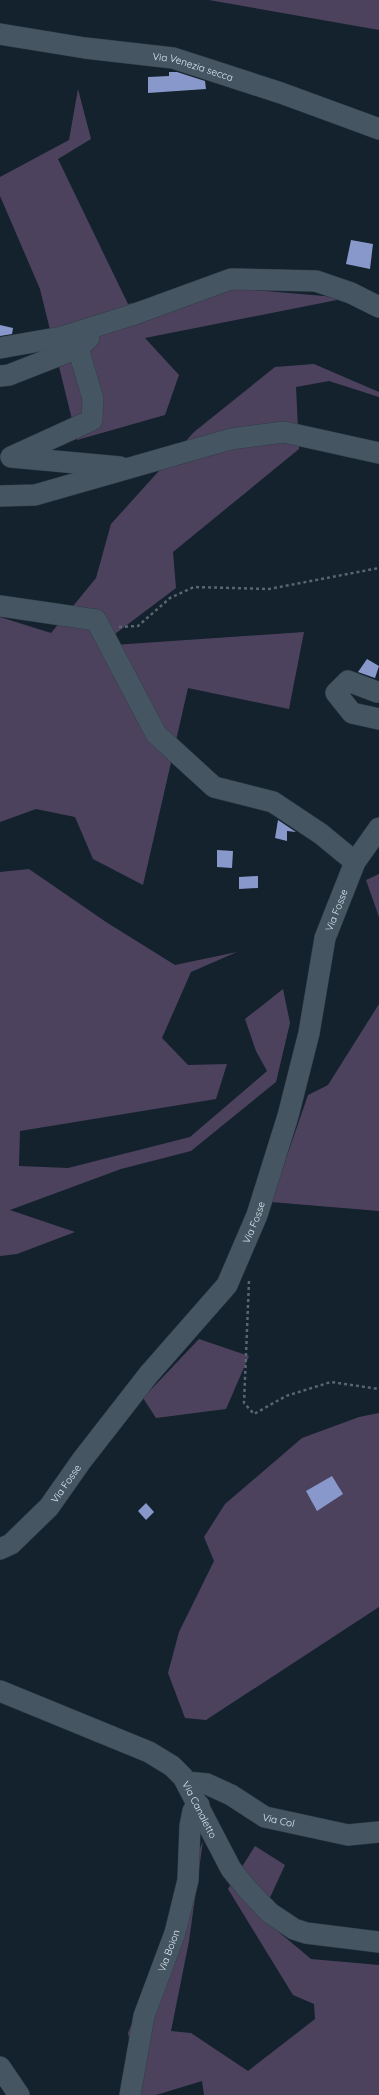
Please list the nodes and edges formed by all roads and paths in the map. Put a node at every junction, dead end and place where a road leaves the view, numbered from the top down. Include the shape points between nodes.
1 (0, 34) edge
2 (379, 129) edge
3 (379, 307) edge
4 (106, 323) junction
5 (0, 348) edge
6 (78, 348) junction
7 (0, 376) edge
8 (379, 453) edge
9 (135, 468) junction
10 (0, 496) edge
11 (379, 568) edge
12 (0, 606) edge
13 (100, 628) junction
14 (377, 692) dead end
15 (379, 719) edge
16 (379, 828) edge
17 (355, 862) junction
18 (249, 1278) dead end
19 (379, 1389) edge
20 (0, 1549) edge
21 (0, 1691) edge
22 (186, 1782) junction
23 (199, 1805) junction
24 (379, 1832) edge
25 (379, 1942) edge
26 (0, 2067) edge
27 (19, 2095) edge
28 (130, 2095) edge

1 - 2 street, Via Venezia secca via 85,48 173,58
3 - 4 street via 351,293 316,281 231,279
4 - 5 street via 62,337
4 - 6 street
6 - 7 street via 9,375
6 - 9 street via 93,399 92,420 10,456
8 - 9 street via 284,432 231,439
9 - 10 street via 35,495
11 - 13 path via 269,589 194,587 170,598 138,626
12 - 13 street via 96,620
13 - 17 street via 156,734 214,787 273,802 321,834
14 - 15 street via 348,681 336,693 352,714
16 - 17 street, Via Fosse
17 - 20 street, Via Fosse via 325,938 310,1033 288,1116 257,1215 227,1285 149,1374 49,1507 11,1544
18 - 19 path via 244,1402 254,1414 286,1396 331,1382
21 - 22 street, Via Canaletto via 149,1752 172,1766
22 - 23 street, Via Canaletto
22 - 24 street, Via Col via 207,1784 231,1795 265,1817 348,1835
23 - 25 street, Via Canaletto via 231,1869 270,1913 306,1933
23 - 28 street, Via Boion via 193,1811 190,1826 188,1880 175,1933 144,2016
26 - 27 street

